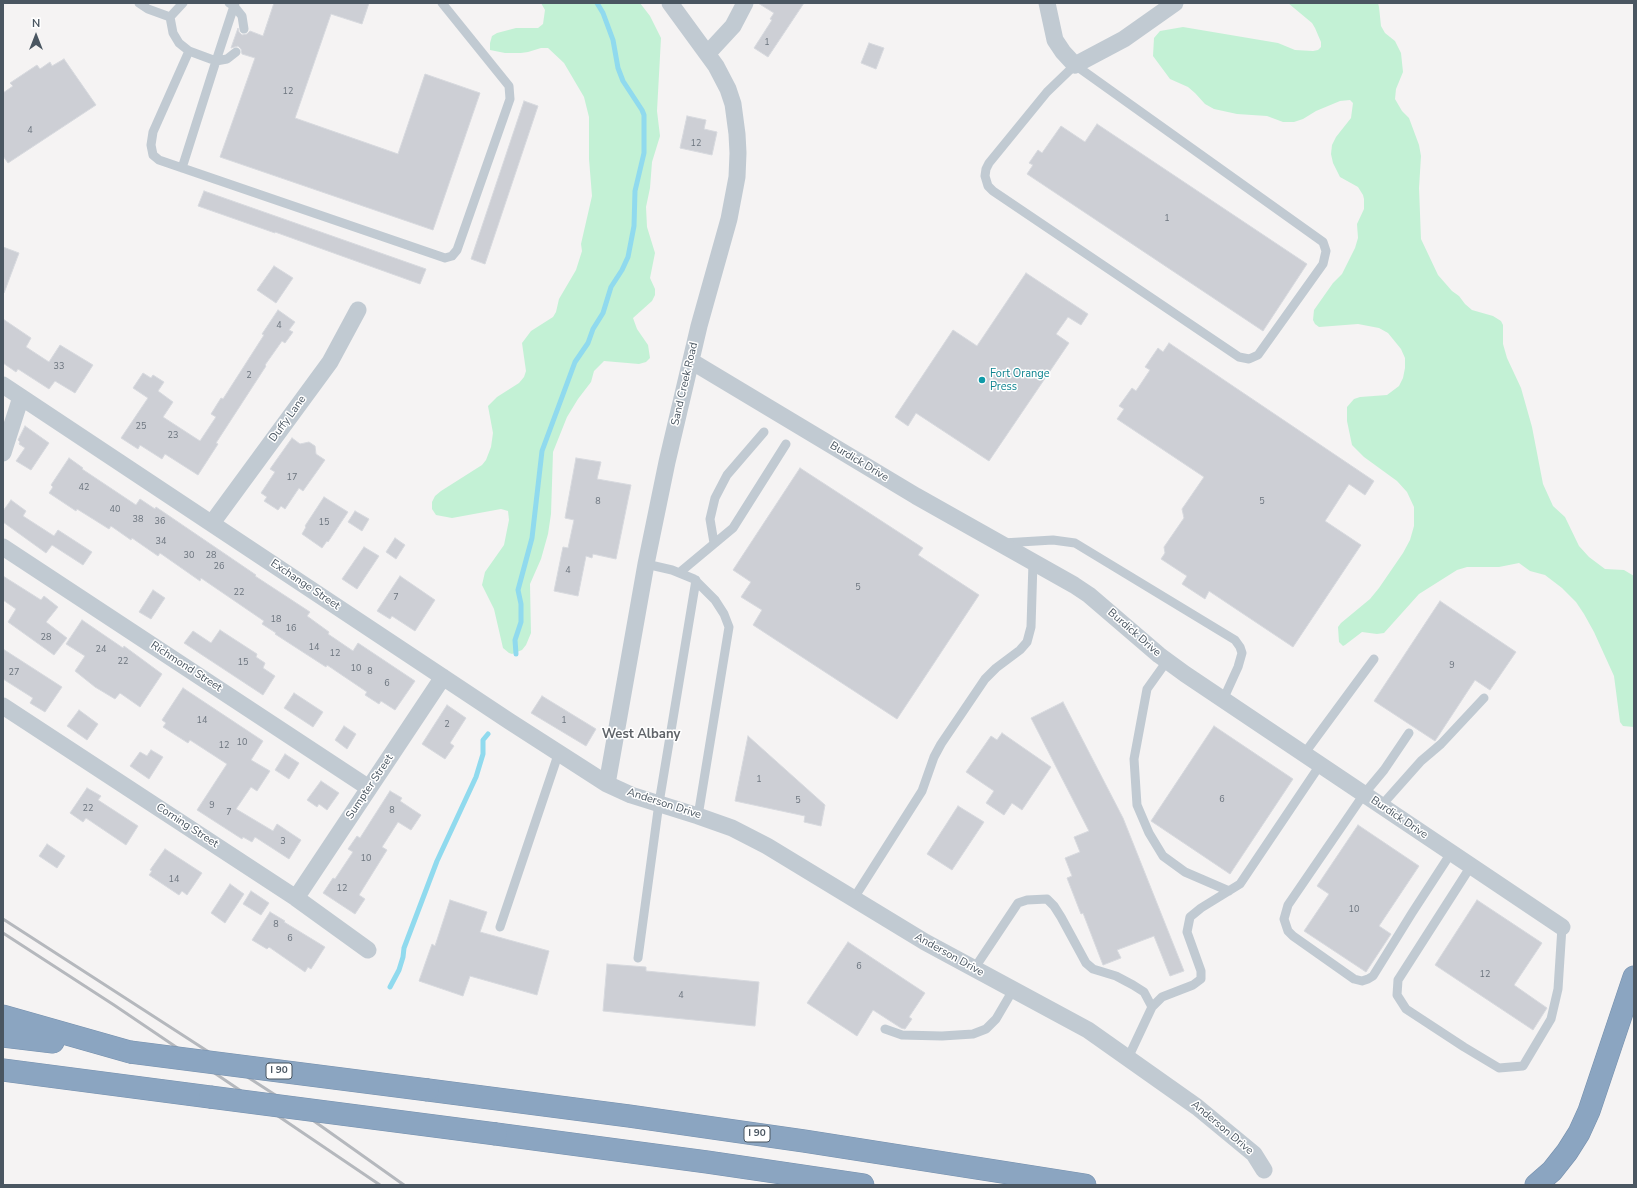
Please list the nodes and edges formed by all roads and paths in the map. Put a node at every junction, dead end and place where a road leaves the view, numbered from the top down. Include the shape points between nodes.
1 (140, 3) edge
2 (182, 3) edge
3 (442, 3) edge
4 (670, 3) edge
5 (745, 3) edge
6 (1175, 3) edge
7 (233, 4) edge
8 (1049, 4) edge
9 (170, 17) junction
10 (244, 29) dead end
11 (189, 51) junction
12 (236, 52) dead end
13 (708, 53) junction
14 (216, 60) junction
15 (1075, 65) junction
16 (182, 168) junction
17 (358, 310) dead end
18 (691, 361) junction
19 (3, 385) edge
20 (21, 397) junction
21 (764, 432) dead end
22 (786, 444) dead end
23 (3, 453) edge
24 (212, 523) junction
25 (714, 543) junction
26 (999, 543) junction
27 (3, 547) edge
28 (1033, 562) junction
29 (646, 564) junction
30 (678, 573) junction
31 (696, 580) junction
32 (1374, 659) dead end
33 (1167, 660) junction
34 (443, 677) junction
35 (1484, 698) dead end
36 (1223, 700) junction
37 (3, 706) edge
38 (1409, 733) dead end
39 (559, 752) junction
40 (1304, 754) junction
41 (1320, 765) junction
42 (607, 784) junction
43 (369, 788) junction
44 (1364, 794) junction
45 (659, 803) junction
46 (1381, 806) junction
47 (698, 816) junction
48 (1451, 853) junction
49 (1471, 866) junction
50 (1229, 891) junction
51 (296, 898) junction
52 (854, 898) junction
53 (500, 927) dead end
54 (1562, 927) joint
55 (368, 950) dead end
56 (638, 958) dead end
57 (974, 969) junction
58 (1634, 977) edge
59 (1013, 990) junction
60 (1152, 1007) junction
61 (3, 1016) edge
62 (885, 1028) dead end
63 (3, 1036) edge
64 (130, 1052) junction
65 (1128, 1058) junction
66 (3, 1070) edge
67 (3, 1075) edge
68 (72, 1079) junction
69 (1264, 1170) dead end
70 (864, 1185) edge
71 (1085, 1185) edge
72 (1536, 1185) edge

1 - 9 lane via 148,9
2 - 9 lane
3 - 16 lane via 509,86 510,99 457,250 452,256 445,258 427,253
4 - 13 street, Sand Creek Road
5 - 13 street via 733,26
6 - 15 street via 1124,39
7 - 10 lane via 242,16
7 - 14 lane
8 - 15 street via 1055,40
9 - 11 lane via 173,33 179,43
11 - 14 lane
11 - 16 lane via 153,132 151,145 153,155 159,160
12 - 14 lane via 227,59
13 - 18 street, Sand Creek Road via 724,81 733,104 738,144 737,177 729,219
14 - 16 lane
15 - 15 lane via 1323,242 1326,251 1323,264 1258,355 1249,359 1239,357 988,186 985,176 989,163 1047,92
17 - 24 street, Duffy Lane via 330,362
18 - 26 street, Burdick Drive
18 - 29 street, Sand Creek Road
19 - 20 street, Exchange Street
20 - 23 street
20 - 24 street, Exchange Street
21 - 25 lane via 728,475 715,498 710,520
22 - 25 lane via 733,528
24 - 34 street, Exchange Street
25 - 30 lane
26 - 28 street, Burdick Drive
26 - 36 lane via 1054,540 1075,543 1234,640 1242,653
27 - 43 street, Richmond Street
28 - 33 street, Burdick Drive via 1074,584
28 - 52 lane via 1031,627 1027,642 985,679 941,744 922,791
29 - 30 lane
29 - 42 street, Sand Creek Road
30 - 31 lane
31 - 45 lane
31 - 47 lane via 715,600 729,626
32 - 40 lane
33 - 36 street, Burdick Drive
33 - 50 lane via 1148,689 1134,759 1137,805 1149,833 1163,856 1185,872
34 - 39 street, Exchange Street
34 - 43 street, Sumpter Street
35 - 46 lane via 1441,744 1420,761
36 - 40 street, Burdick Drive
37 - 51 street, Corning Street
38 - 44 lane
39 - 42 street, Exchange Street
39 - 53 lane
40 - 41 street, Burdick Drive
41 - 44 street, Burdick Drive
41 - 50 lane via 1240,884
42 - 45 street, Anderson Drive via 631,795
43 - 51 street, Sumpter Street
44 - 46 street, Burdick Drive
44 - 48 lane via 1288,905 1284,918 1288,931 1293,936 1354,979 1362,981 1373,976
45 - 47 street, Anderson Drive
45 - 56 lane
46 - 48 street, Burdick Drive
47 - 52 street, Anderson Drive via 732,828 767,846
48 - 49 street, Burdick Drive
49 - 54 street, Burdick Drive
49 - 54 lane via 1398,980 1397,995 1406,1010 1499,1068 1523,1066 1551,1019 1558,989
50 - 60 lane via 1190,917 1187,932 1201,971 1201,979 1193,985 1162,997
51 - 55 street, Corning Street
52 - 57 street, Anderson Drive
57 - 59 street, Anderson Drive
57 - 60 lane via 1018,903 1047,899 1061,917 1086,963 1093,969 1116,976 1144,992
58 - 72 highway via 1589,1111 1579,1133 1552,1171
59 - 62 lane via 996,1019 986,1029 972,1034 902,1035
59 - 65 street, Anderson Drive via 1076,1024
60 - 65 lane
61 - 64 highway
63 - 64 highway, I 90
64 - 71 highway, I 90, bridge via 789,1138
65 - 69 street, Anderson Drive via 1237,1139 1254,1154
66 - 68 highway
67 - 68 highway
68 - 70 highway, bridge

